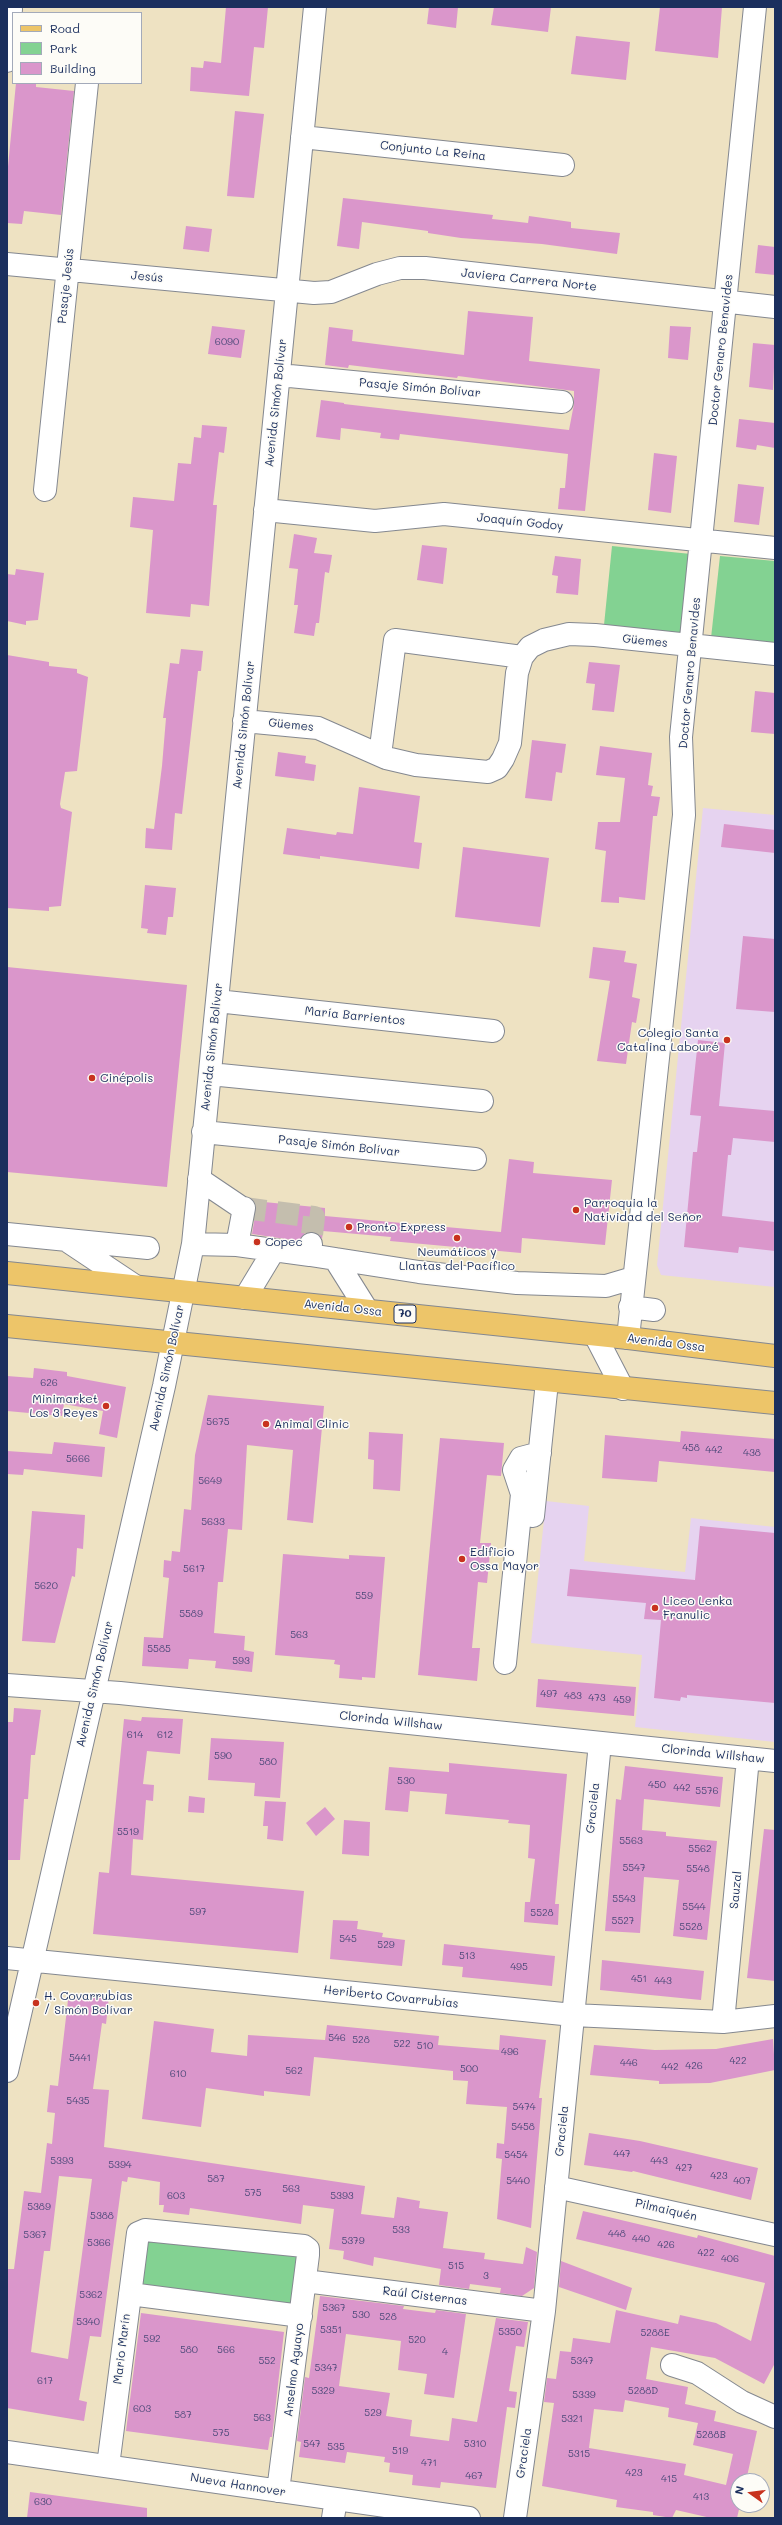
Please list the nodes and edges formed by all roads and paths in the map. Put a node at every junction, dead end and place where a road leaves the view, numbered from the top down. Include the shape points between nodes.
1 (315, 7) edge
2 (755, 7) edge
3 (12, 9) dead end
4 (7, 61) edge
5 (87, 84) edge
6 (302, 137) junction
7 (563, 165) dead end
8 (7, 264) edge
9 (68, 270) junction
10 (287, 291) junction
11 (726, 302) junction
12 (775, 307) edge
13 (279, 375) junction
14 (562, 402) dead end
15 (46, 490) dead end
16 (265, 510) junction
17 (702, 542) junction
18 (775, 548) edge
19 (692, 645) junction
20 (775, 654) edge
21 (522, 657) junction
22 (244, 721) junction
23 (380, 755) junction
24 (216, 1001) junction
25 (493, 1031) dead end
26 (210, 1074) junction
27 (482, 1101) dead end
28 (204, 1132) junction
29 (475, 1159) dead end
30 (199, 1179) junction
31 (7, 1234) edge
32 (67, 1240) junction
33 (192, 1244) junction
34 (237, 1244) junction
35 (148, 1248) dead end
36 (274, 1250) junction
37 (335, 1259) junction
38 (7, 1273) edge
39 (634, 1278) junction
40 (135, 1286) junction
41 (183, 1290) junction
42 (245, 1298) junction
43 (630, 1307) junction
44 (368, 1310) junction
45 (654, 1310) dead end
46 (7, 1326) edge
47 (595, 1335) junction
48 (628, 1338) junction
49 (173, 1342) junction
50 (775, 1356) edge
51 (547, 1382) junction
52 (623, 1389) junction
53 (775, 1404) edge
54 (540, 1453) junction
55 (532, 1518) dead end
56 (505, 1663) dead end
57 (7, 1685) edge
58 (94, 1691) junction
59 (600, 1743) junction
60 (748, 1758) junction
61 (775, 1761) edge
62 (7, 1958) edge
63 (31, 1960) junction
64 (573, 2015) junction
65 (775, 2016) edge
66 (723, 2022) junction
67 (7, 2071) edge
68 (556, 2187) junction
69 (138, 2233) joint
70 (775, 2235) edge
71 (305, 2281) junction
72 (130, 2294) junction
73 (544, 2311) junction
74 (301, 2316) junction
75 (672, 2365) dead end
76 (775, 2417) edge
77 (7, 2452) edge
78 (108, 2466) junction
79 (278, 2492) junction
80 (334, 2509) edge
81 (469, 2518) edge
82 (515, 2518) edge

1 - 6 street, Avenida Simón Bolívar
2 - 11 street, Doctor Genaro Benavides
3 - 4 street
5 - 9 street, Pasaje Jesús
6 - 7 street, Conjunto La Reina
6 - 10 street, Avenida Simón Bolívar
8 - 9 street, Jesús
9 - 10 street, Jesús
9 - 15 street, Pasaje Jesús
10 - 11 street, Javiera Carrera Norte via 331,292 400,268 424,268
10 - 13 street, Avenida Simón Bolívar
11 - 12 street, Javiera Carrera Norte
11 - 17 street, Doctor Genaro Benavides
13 - 14 street, Pasaje Simón Bolívar
13 - 16 street, Avenida Simón Bolívar
16 - 17 street, Joaquín Godoy via 375,521 444,514
16 - 22 street, Avenida Simón Bolívar
17 - 18 street, Joaquín Godoy
17 - 19 street, Doctor Genaro Benavides
19 - 20 street, Güemes
19 - 21 street, Güemes via 569,634 544,640 530,647
19 - 39 street, Doctor Genaro Benavides via 681,737 684,815
21 - 23 street, Güemes via 517,673 510,743 504,759 496,768 488,772 469,771 416,765
21 - 23 street via 395,640
22 - 23 street, Güemes via 318,728
22 - 24 street, Avenida Simón Bolívar
24 - 25 street, María Barrientos
24 - 26 street, Avenida Simón Bolívar
26 - 27 street
26 - 28 street, Avenida Simón Bolívar
28 - 29 street, Pasaje Simón Bolívar
28 - 30 street, Avenida Simón Bolívar
30 - 33 street, Avenida Simón Bolívar
30 - 34 street via 243,1208
31 - 32 street
32 - 35 street
32 - 40 street
33 - 34 street
33 - 41 street, Avenida Simón Bolívar
34 - 36 street
36 - 37 street via 310,1250
36 - 42 street
37 - 39 street via 517,1283 606,1286
37 - 44 street
38 - 40 main road, Avenida Ossa / 70
39 - 43 street, Doctor Genaro Benavides
40 - 41 main road, Avenida Ossa / 70
41 - 42 main road, Avenida Ossa / 70
41 - 49 street, Avenida Simón Bolívar
42 - 44 main road, Avenida Ossa / 70
43 - 45 street
43 - 48 street, Doctor Genaro Benavides
44 - 47 main road, Avenida Ossa / 70
46 - 49 main road
47 - 48 main road, Avenida Ossa / 70
47 - 52 street
48 - 50 main road, Avenida Ossa / 70
49 - 51 main road
49 - 58 street, Avenida Simón Bolívar
51 - 52 main road
51 - 54 street
52 - 53 main road
54 - 55 street
54 - 56 street via 521,1458 514,1470 522,1494
57 - 58 street, Clorinda Willshaw
58 - 59 street, Clorinda Willshaw
58 - 63 street, Avenida Simón Bolívar
59 - 60 street, Clorinda Willshaw
59 - 64 street, Graciela
60 - 61 street, Clorinda Willshaw
60 - 66 street, Sauzal
62 - 63 street, Heriberto Covarrubias
63 - 64 street, Heriberto Covarrubias
63 - 67 street, Avenida Simón Bolívar
64 - 66 street, Heriberto Covarrubias
64 - 68 street, Graciela
65 - 66 street, Heriberto Covarrubias
68 - 70 street, Pilmaiquén
68 - 73 street, Graciela
69 - 71 street, Anselmo Aguayo via 145,2230 304,2246 308,2249
69 - 72 street, Mario Marín
71 - 73 street, Raúl Cisternas
71 - 74 street, Anselmo Aguayo
72 - 74 street
72 - 78 street, Mario Marín
73 - 82 street, Graciela
74 - 79 street, Anselmo Aguayo
75 - 76 street via 697,2373 742,2402
77 - 78 street, Nueva Hannover
78 - 79 street, Nueva Hannover
79 - 80 street, Nueva Hannover
80 - 81 street, Nueva Hannover

